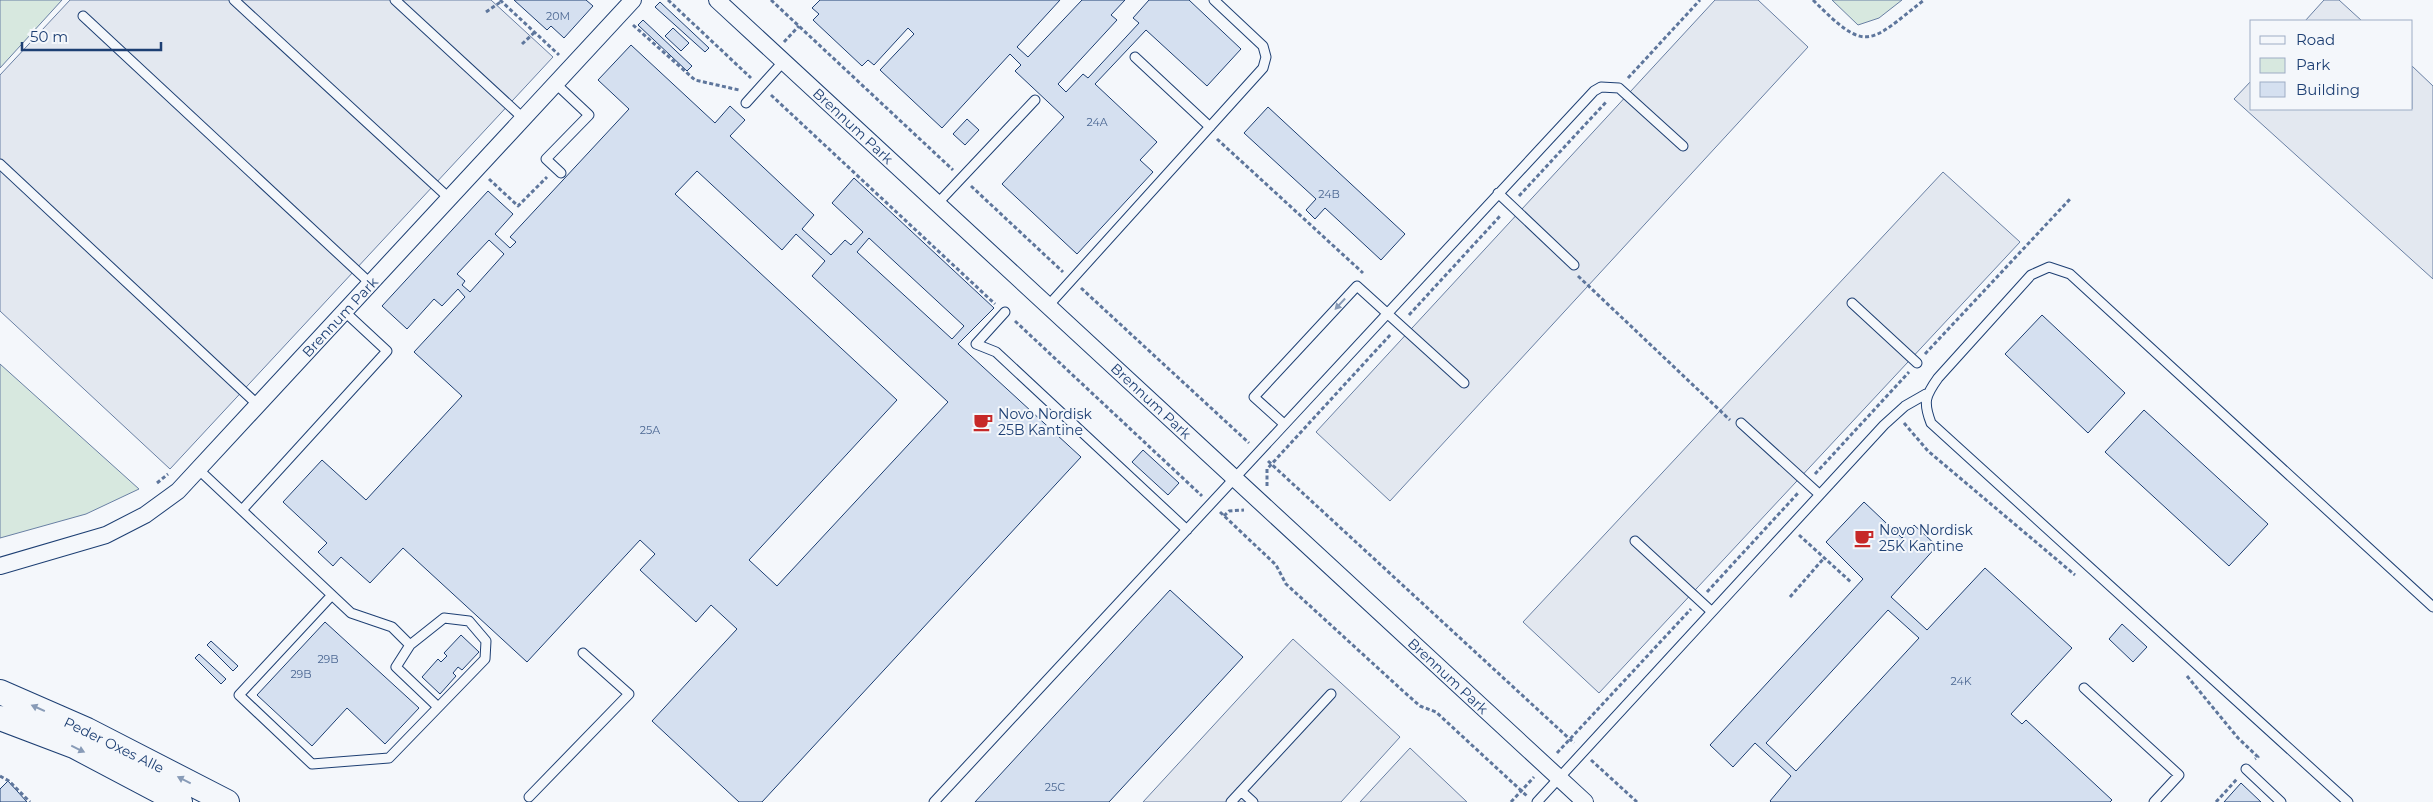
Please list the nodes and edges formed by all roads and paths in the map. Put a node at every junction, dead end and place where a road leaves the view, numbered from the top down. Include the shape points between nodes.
1 (234, 0) edge
2 (395, 0) edge
3 (633, 0) edge
4 (668, 0) edge
5 (717, 0) edge
6 (771, 0) edge
7 (1214, 0) edge
8 (1700, 0) edge
9 (1813, 0) edge
10 (1924, 0) edge
11 (501, 1) edge
12 (486, 12) dead end
13 (620, 14) junction
14 (83, 16) dead end
15 (535, 32) junction
16 (522, 44) dead end
17 (566, 48) dead end
18 (560, 55) junction
19 (1135, 57) dead end
20 (553, 61) dead end
21 (784, 62) junction
22 (556, 84) junction
23 (761, 86) junction
24 (1619, 88) junction
25 (737, 91) dead end
26 (1035, 100) dead end
27 (746, 103) dead end
28 (524, 119) junction
29 (1208, 129) junction
30 (1683, 146) dead end
31 (0, 164) edge
32 (478, 169) junction
33 (558, 170) joint
34 (961, 178) junction
35 (1498, 193) junction
36 (450, 199) junction
37 (2070, 200) dead end
38 (937, 204) junction
39 (1510, 205) junction
40 (1574, 265) dead end
41 (1578, 275) dead end
42 (1367, 277) dead end
43 (1072, 280) junction
44 (371, 284) junction
45 (1852, 303) dead end
46 (1048, 306) junction
47 (345, 312) junction
48 (1005, 312) junction
49 (1388, 313) junction
50 (1400, 324) junction
51 (1916, 363) junction
52 (1464, 383) dead end
53 (1926, 394) junction
54 (258, 405) junction
55 (1895, 414) junction
56 (1731, 420) dead end
57 (1741, 423) dead end
58 (1284, 424) junction
59 (1258, 452) junction
60 (1271, 464) junction
61 (174, 468) dead end
62 (198, 469) junction
63 (1235, 479) junction
64 (1807, 483) junction
65 (152, 486) dead end
66 (1819, 494) junction
67 (1255, 498) junction
68 (1211, 504) junction
69 (242, 510) junction
70 (1224, 516) junction
71 (1187, 530) junction
72 (1804, 539) dead end
73 (1634, 541) dead end
74 (1824, 558) junction
75 (0, 566) edge
76 (2082, 581) dead end
77 (1852, 583) dead end
78 (332, 595) junction
79 (1790, 597) dead end
80 (1699, 600) junction
81 (2433, 607) edge
82 (1711, 611) junction
83 (410, 645) junction
84 (583, 653) dead end
85 (2181, 669) dead end
86 (2084, 688) dead end
87 (0, 692) edge
88 (1331, 694) dead end
89 (438, 707) junction
90 (0, 718) edge
91 (1570, 740) junction
92 (1583, 752) junction
93 (2258, 756) dead end
94 (1545, 765) junction
95 (2246, 770) dead end
96 (0, 776) edge
97 (1559, 778) junction
98 (1241, 790) junction
99 (1521, 791) junction
100 (530, 800) edge
101 (30, 802) edge
102 (180, 802) edge
103 (227, 802) edge
104 (934, 802) edge
105 (1231, 802) edge
106 (1254, 802) edge
107 (1511, 802) edge
108 (1533, 802) edge
109 (1537, 802) edge
110 (1585, 802) edge
111 (1637, 802) edge
112 (2154, 802) edge
113 (2281, 802) edge
114 (2348, 802) edge

1 - 36 lane
2 - 28 lane
3 - 13 street, Brennum Park
4 - 23 path
5 - 21 street, Brennum Park
6 - 34 path
7 - 29 lane via 1264,46 1266,57 1263,68
8 - 24 path
9 - 10 path via 1840,27 1856,36 1869,38
11 - 12 path
11 - 15 path
13 - 22 street, Brennum Park
13 - 25 path via 695,80
14 - 44 lane
15 - 16 path
15 - 18 path
17 - 18 path
18 - 20 path
19 - 29 lane
21 - 23 lane
21 - 38 street, Brennum Park
22 - 28 street, Brennum Park
22 - 33 lane via 589,115 546,159
23 - 27 lane
23 - 48 path
24 - 30 lane
24 - 35 lane via 1601,87 1594,91
24 - 39 path
26 - 34 lane
28 - 32 street, Brennum Park
29 - 42 path
29 - 43 lane
31 - 54 lane
32 - 33 path via 518,206
32 - 36 street, Brennum Park
34 - 38 lane
34 - 43 path
35 - 39 lane
35 - 49 lane
36 - 44 street, Brennum Park
37 - 51 path
38 - 46 street, Brennum Park
39 - 40 lane
39 - 50 path
41 - 56 path
43 - 46 lane
43 - 59 path
44 - 47 street, Brennum Park
45 - 51 lane
46 - 63 street, Brennum Park
47 - 54 street, Brennum Park
47 - 69 lane via 387,351
48 - 68 path
48 - 71 lane via 976,344 996,352
49 - 50 lane
49 - 58 lane
49 -> 58 lane via 1357,286 1254,397
50 - 52 lane
50 - 60 path
51 - 64 path
53 - 55 lane
53 - 81 lane via 2031,275 2049,267 2070,274
53 - 114 lane via 1926,409 1931,423
54 - 62 street, Brennum Park
55 - 66 lane
55 - 76 path via 1928,451
57 - 64 lane
58 - 59 lane
59 - 60 path
59 - 63 lane
60 - 67 path via 1267,469 1268,485
60 - 91 path
61 - 65 path
62 - 69 lane
62 - 75 street, Brennum Park via 178,491 145,515 106,535
63 - 67 street, Brennum Park
63 - 68 lane
64 - 66 lane
64 - 80 path
66 - 82 lane
67 - 70 path via 1244,510 1229,511
67 - 94 street, Brennum Park
68 - 70 path
68 - 71 lane
69 - 78 lane
70 - 99 path via 1276,565 1286,584 1420,706 1436,712
71 - 104 lane
72 - 74 path
73 - 80 lane
74 - 77 path
74 - 79 path
78 - 83 lane via 351,613 392,627
78 - 89 lane via 239,695 312,764 389,758
80 - 82 lane
80 - 91 path
82 - 92 lane
83 - 89 lane via 396,667
83 - 89 lane via 444,618 469,621 486,641 485,658
84 - 100 lane via 629,694
85 - 93 path via 2238,738
86 - 112 lane via 2179,775
103 -> 87 street, Peder Oxes Alle via 87,730
88 - 98 lane
90 -> 102 street, Peder Oxes Alle via 74,746
91 - 92 path
91 - 94 path
92 - 97 lane
92 - 111 path
94 - 97 street, Brennum Park
94 - 99 path
95 - 113 lane
96 - 101 path via 10,781
97 - 109 lane
97 - 110 street, Brennum Park
98 - 105 lane
98 - 106 lane
99 - 107 path
99 - 108 path

